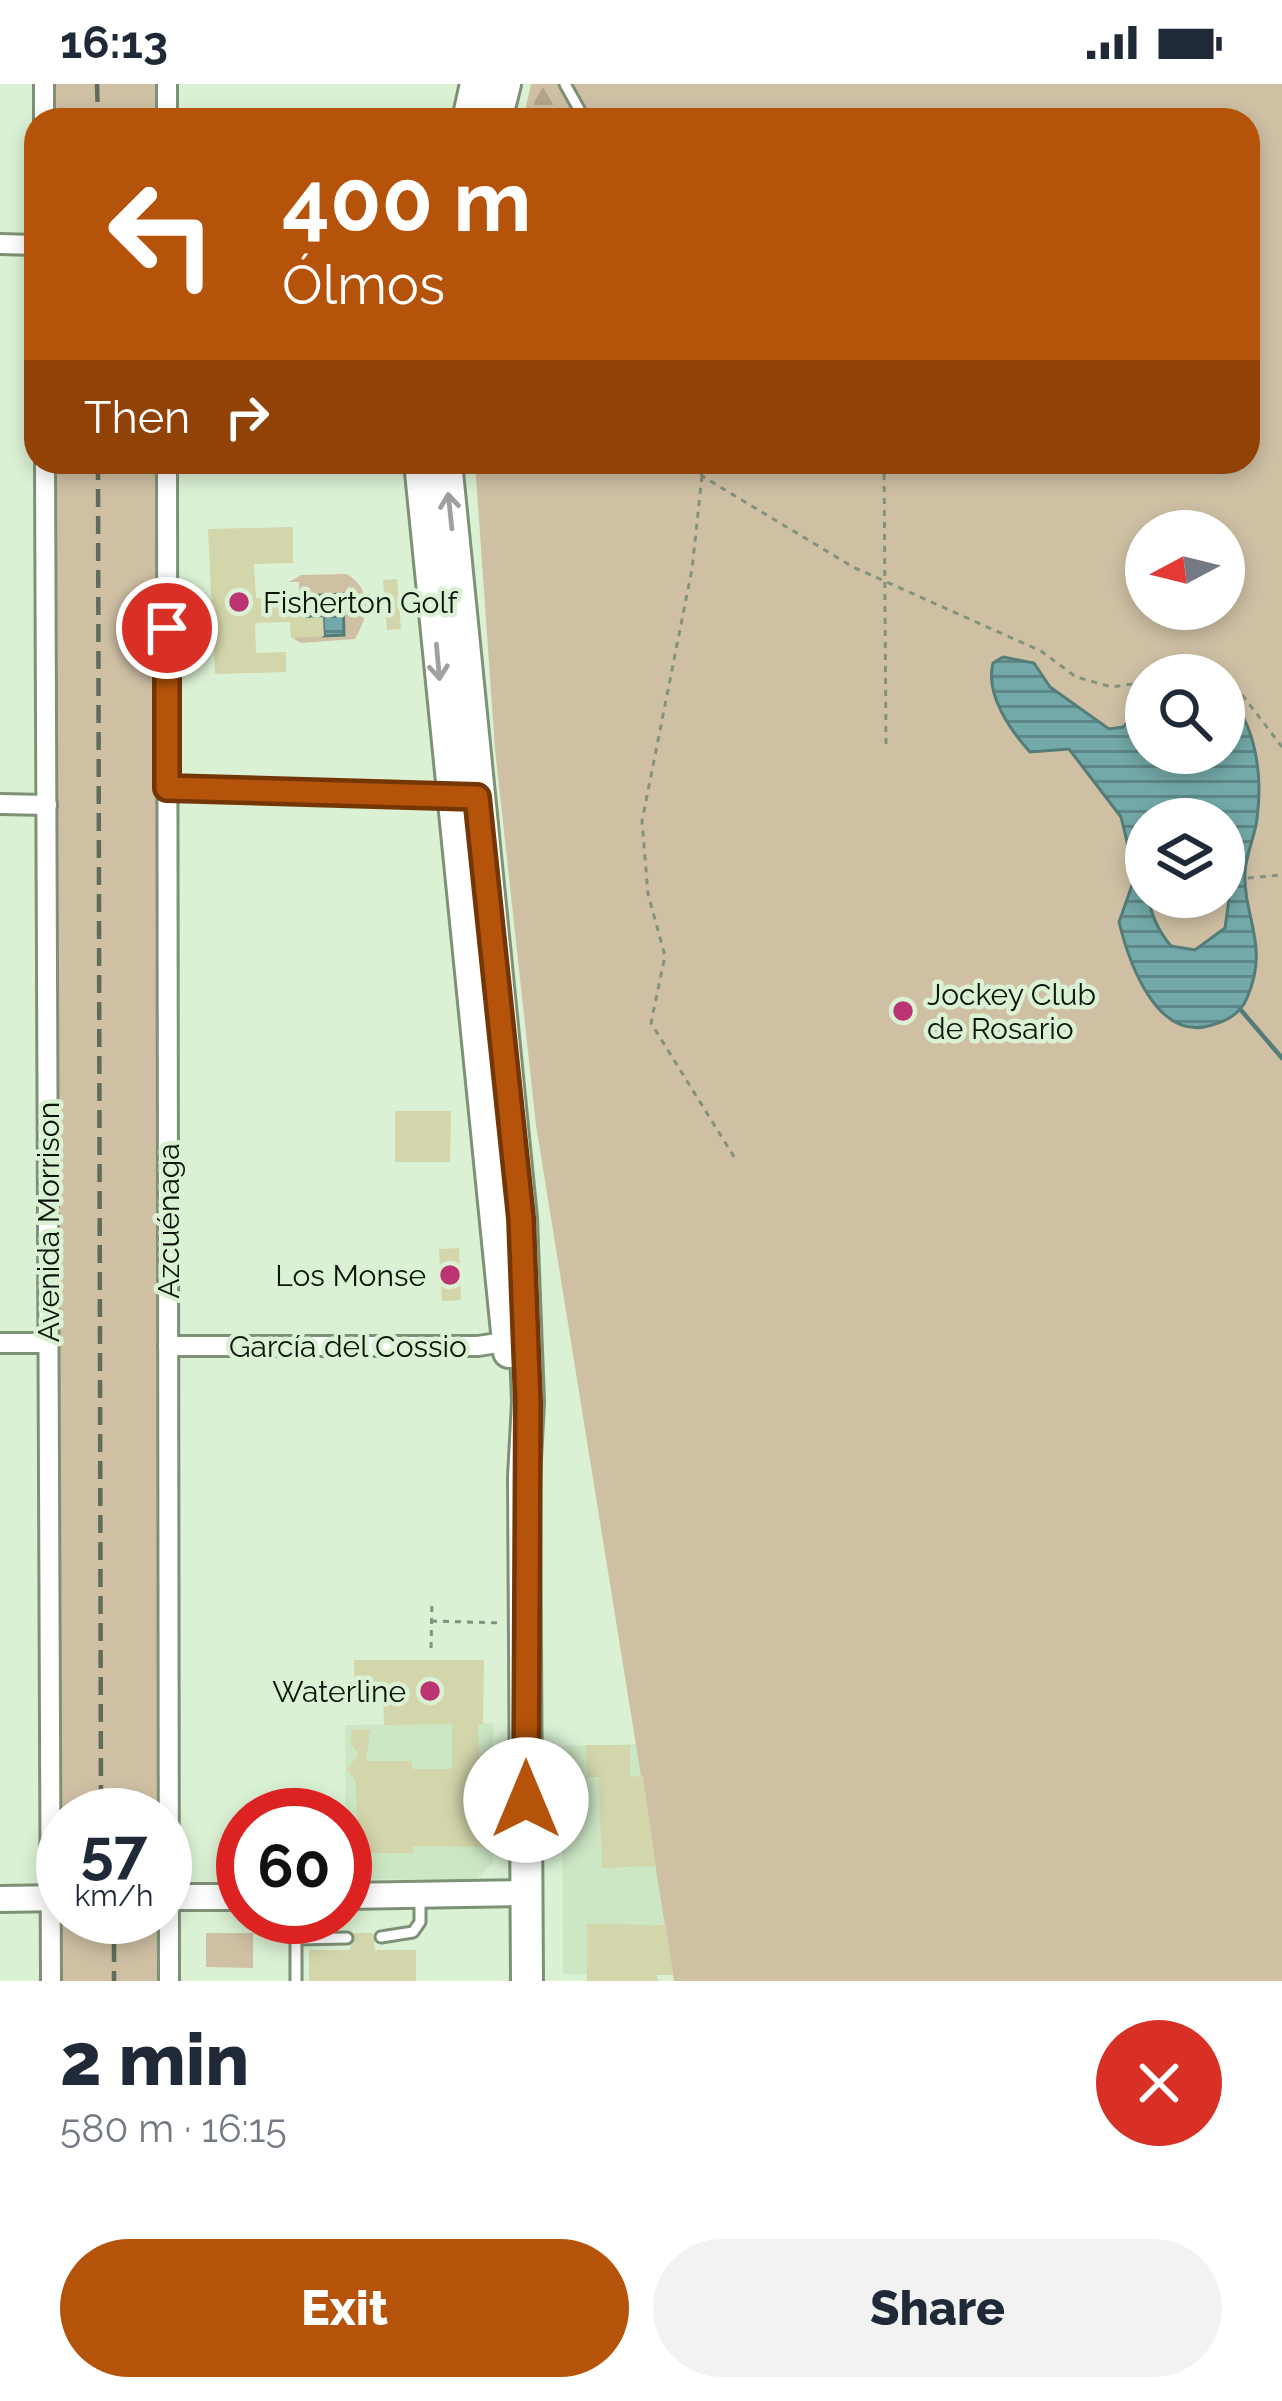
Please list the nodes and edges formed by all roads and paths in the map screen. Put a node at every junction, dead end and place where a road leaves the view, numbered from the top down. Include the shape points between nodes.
1 (45, 474) edge
2 (167, 474) edge
3 (422, 474) edge
4 (447, 474) edge
5 (884, 474) edge
6 (702, 476) joint
7 (881, 580) junction
8 (1125, 685) edge
9 (1245, 698) edge
10 (886, 746) dead end
11 (1282, 747) edge
12 (167, 788) junction
13 (464, 798) junction
14 (0, 804) edge
15 (46, 805) junction
16 (1282, 874) edge
17 (1245, 878) edge
18 (736, 1160) dead end
19 (517, 1340) junction
20 (0, 1343) edge
21 (49, 1343) junction
22 (168, 1346) junction
23 (432, 1600) dead end
24 (431, 1622) junction
25 (492, 1623) dead end
26 (431, 1648) dead end
27 (55, 1788) edge
28 (167, 1788) edge
29 (527, 1893) junction
30 (420, 1896) junction
31 (372, 1897) edge
32 (36, 1898) edge
33 (0, 1899) edge
34 (381, 1937) dead end
35 (54, 1944) edge
36 (168, 1944) edge
37 (296, 1944) edge
38 (51, 1981) edge
39 (169, 1981) edge
40 (296, 1981) edge
41 (527, 1981) edge

1 - 15 street, Avenida Morrison
2 - 12 street, Azcuénaga
3 -> 13 main road
13 -> 4 main road
5 - 7 path
6 - 7 path
6 - 18 path via 692,569 642,821 648,894 665,956 651,1023
7 - 8 path via 1041,651 1076,676
7 - 10 path
9 - 11 path
12 - 13 street
12 - 22 street, Azcuénaga
13 - 19 main road
14 - 15 street
15 - 21 street, Avenida Morrison
16 - 17 path
19 - 22 street, García del Cossio
19 - 29 main road
20 - 21 street
21 - 27 street, Avenida Morrison
22 - 28 street, Azcuénaga
23 - 24 path
24 - 25 path
24 - 26 path
29 - 30 street
29 - 41 main road
30 - 31 street
30 - 34 lane via 413,1932
32 - 33 street
35 - 38 street, Avenida Morrison
36 - 39 street, Azcuénaga
37 - 40 lane

